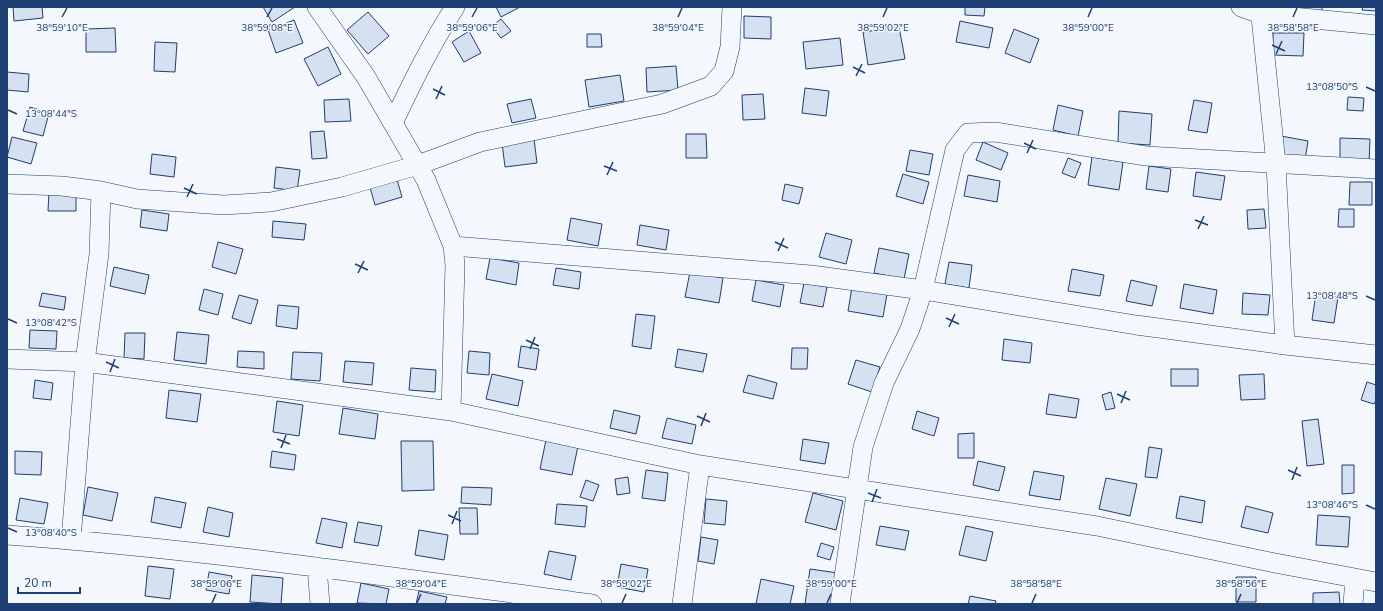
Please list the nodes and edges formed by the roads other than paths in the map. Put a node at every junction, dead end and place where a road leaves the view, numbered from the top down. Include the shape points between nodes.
1 (317, 7) edge
2 (455, 7) edge
3 (732, 7) edge
4 (1241, 7) edge
5 (1261, 10) edge
6 (1376, 25) edge
7 (393, 123) junction
8 (418, 164) junction
9 (1276, 164) junction
10 (1376, 169) edge
11 (7, 184) edge
12 (101, 191) junction
13 (453, 246) junction
14 (923, 290) junction
15 (1285, 345) junction
16 (1376, 355) edge
17 (7, 359) edge
18 (85, 362) junction
19 (452, 411) junction
20 (700, 465) junction
21 (856, 490) junction
22 (7, 535) edge
23 (71, 540) junction
24 (317, 567) junction
25 (1355, 578) junction
26 (1376, 582) edge
27 (320, 604) edge
28 (592, 604) edge
29 (682, 604) edge
30 (840, 604) edge
31 (1353, 604) edge

1 - 7 street via 366,77
2 - 7 street via 419,69
3 - 8 street via 730,47 724,70 711,86 662,104 480,142
4 - 5 street
5 - 6 street
5 - 9 street
7 - 8 street
8 - 12 street via 342,186 271,202 216,205 137,199
8 - 13 street
9 - 10 street
9 - 14 street via 1146,156 995,132 968,133 955,150
9 - 15 street
11 - 12 street via 62,186
12 - 18 street via 98,254
13 - 14 street via 811,275
13 - 19 street via 455,265
14 - 15 street via 1136,325
14 - 21 street via 910,330 884,383 866,440
15 - 16 street
17 - 18 street
18 - 19 street
18 - 23 street
19 - 20 street
20 - 21 street
20 - 29 street
21 - 25 street via 1097,526
21 - 30 street
22 - 23 street
23 - 24 street
24 - 27 street
24 - 28 street
25 - 26 street
25 - 31 street

